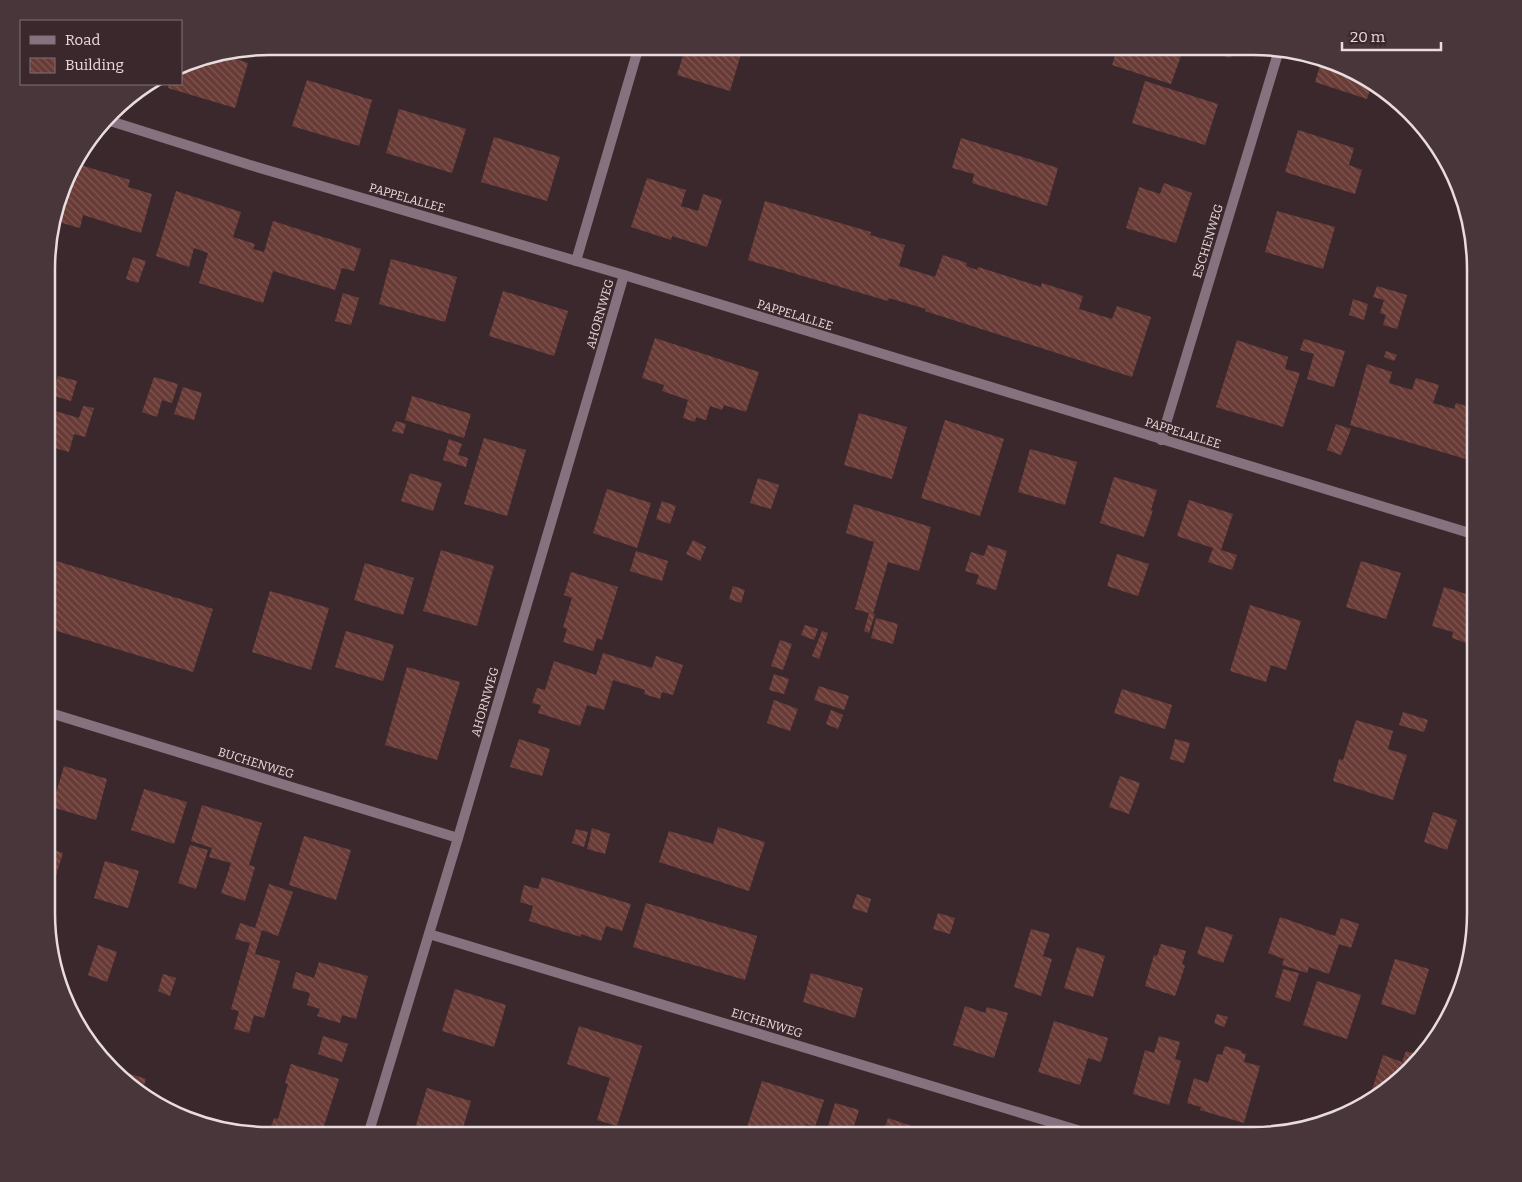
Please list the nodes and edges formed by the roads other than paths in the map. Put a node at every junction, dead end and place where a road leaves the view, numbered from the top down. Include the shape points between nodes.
1 (636, 55) edge
2 (1277, 56) edge
3 (114, 122) edge
4 (576, 261) junction
5 (624, 275) junction
6 (1161, 440) junction
7 (1467, 532) edge
8 (55, 714) edge
9 (458, 838) junction
10 (429, 934) junction
11 (370, 1127) edge
12 (1067, 1127) edge

1 - 4 street
2 - 6 street, ESCHENWEG
3 - 4 street, PAPPELALLEE
4 - 5 street, PAPPELALLEE
5 - 6 street, PAPPELALLEE
5 - 9 street, AHORNWEG
6 - 7 street, PAPPELALLEE
8 - 9 street, BUCHENWEG
9 - 10 street, AHORNWEG
10 - 11 street, AHORNWEG
10 - 12 street, EICHENWEG

